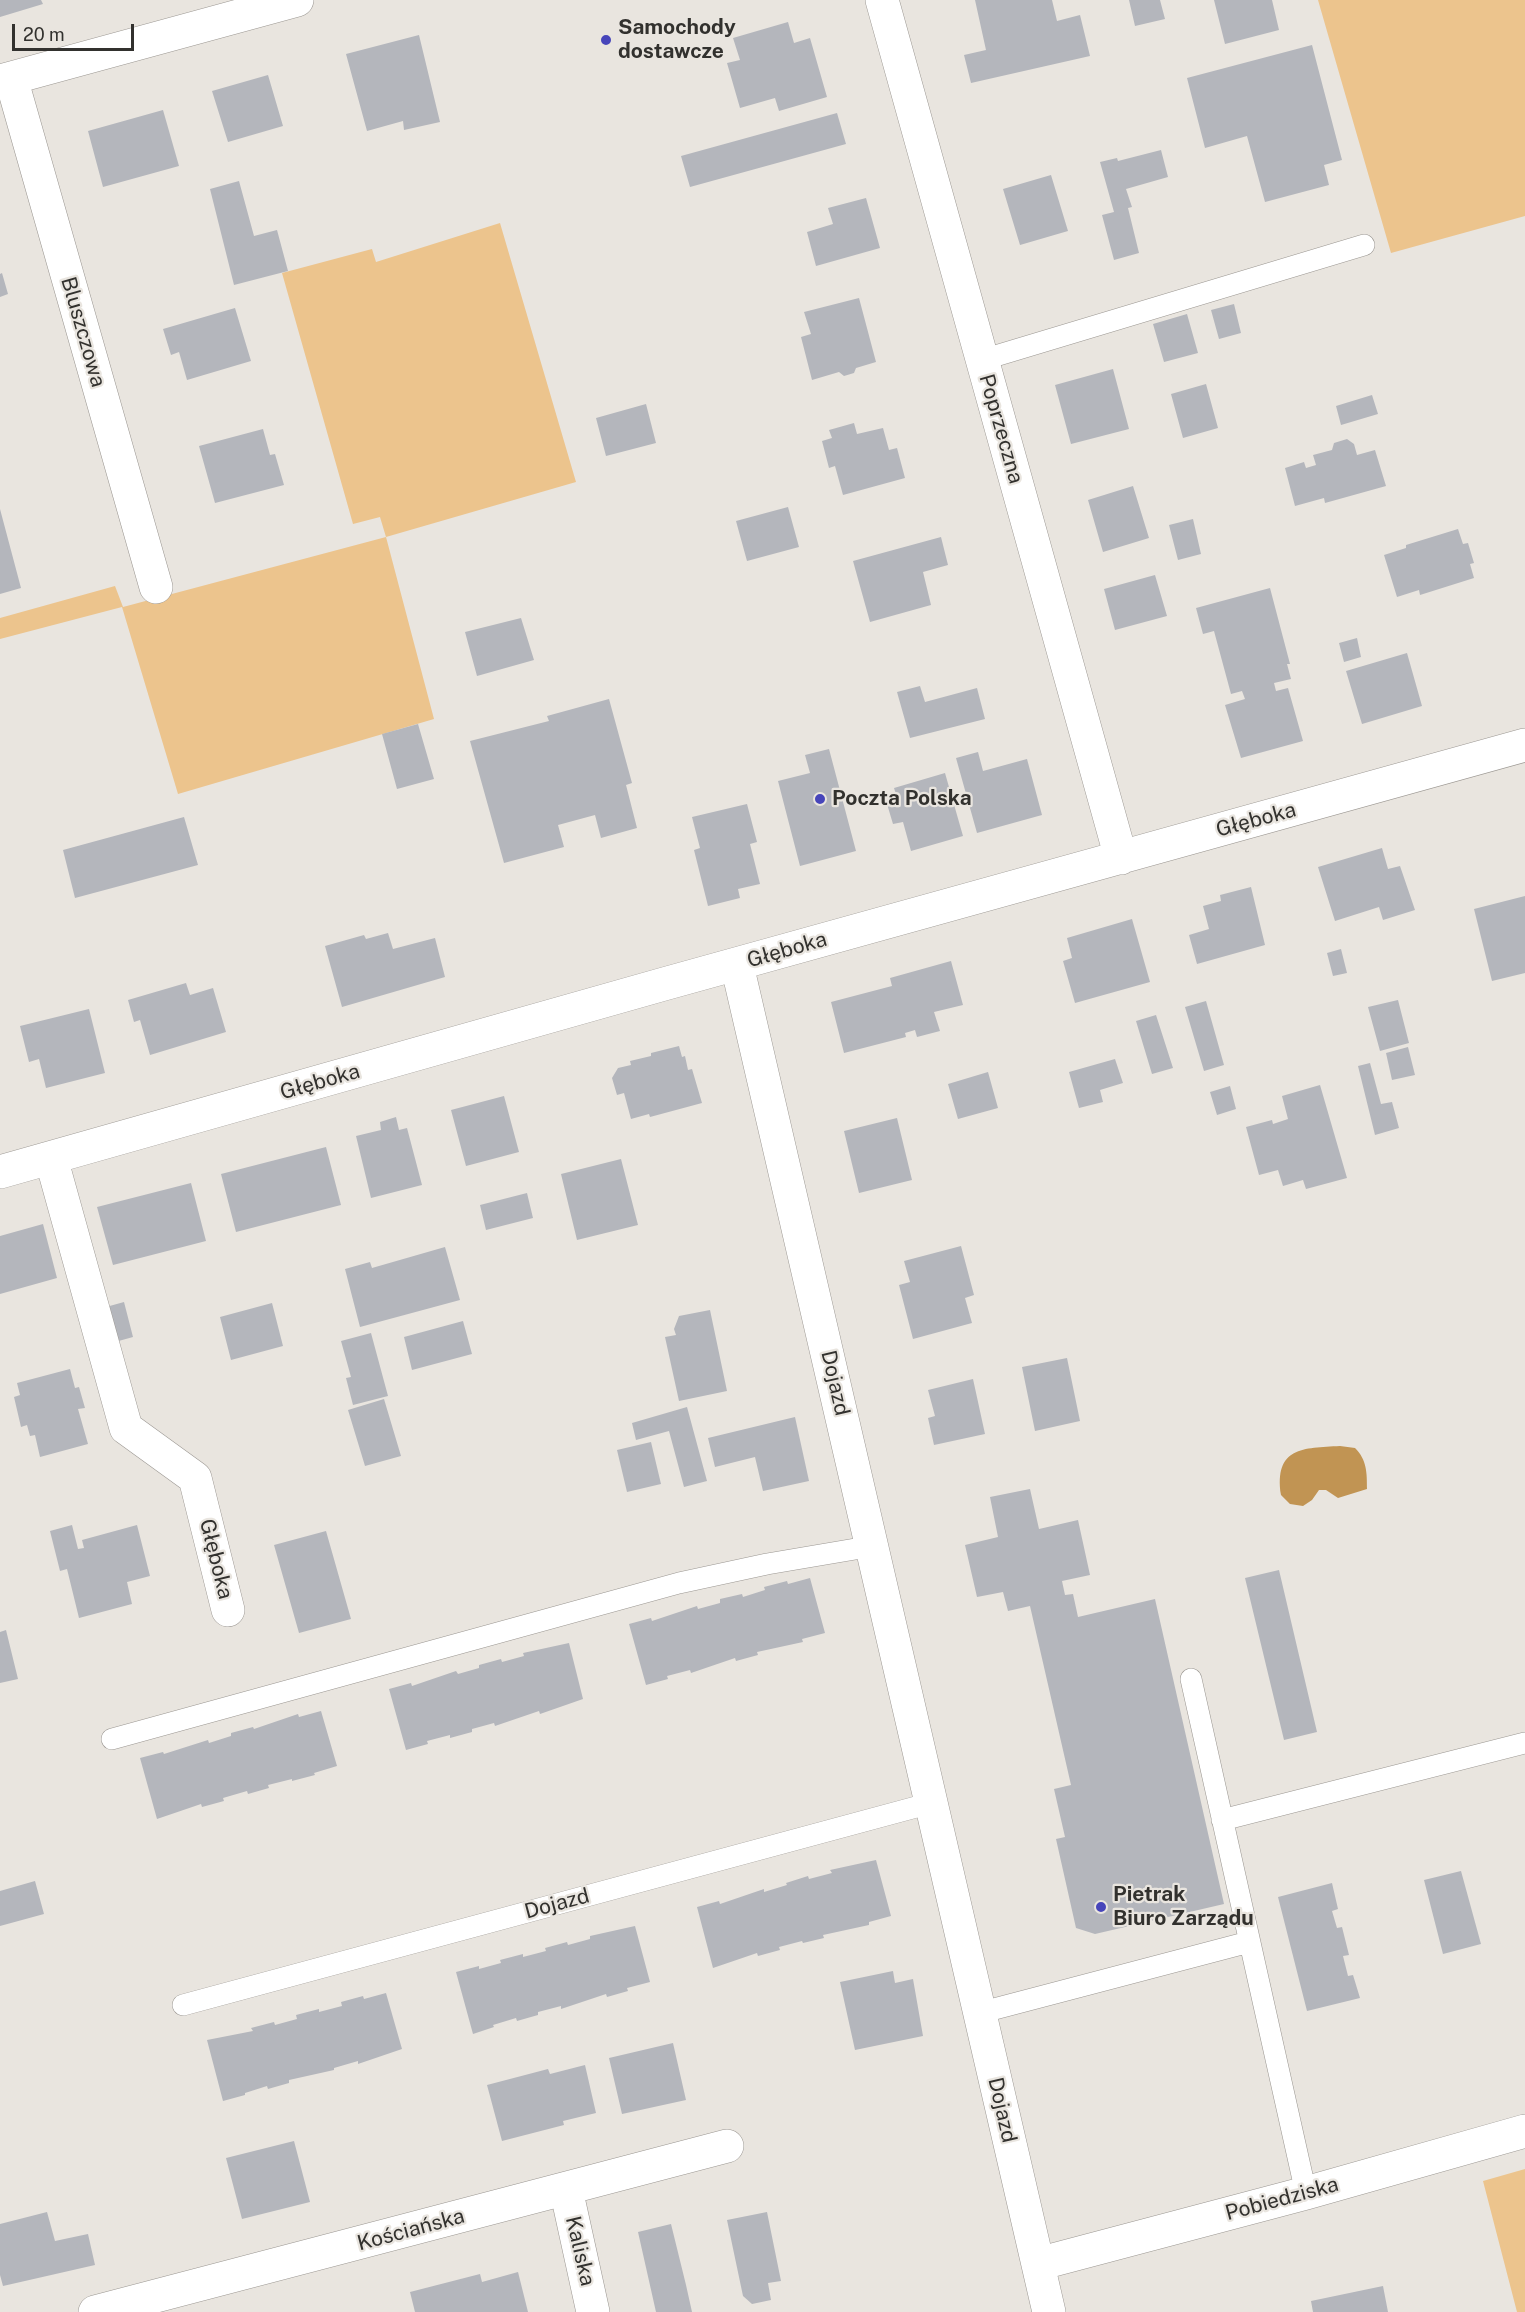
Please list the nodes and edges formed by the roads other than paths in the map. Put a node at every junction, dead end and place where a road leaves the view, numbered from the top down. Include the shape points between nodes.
1 (297, 0) edge
2 (882, 0) edge
3 (5, 80) edge
4 (1364, 245) dead end
5 (982, 360) junction
6 (156, 587) dead end
7 (1525, 746) edge
8 (1121, 858) junction
9 (737, 965) junction
10 (51, 1158) junction
11 (0, 1172) edge
12 (873, 1546) junction
13 (228, 1610) dead end
14 (1191, 1679) dead end
15 (112, 1739) dead end
16 (1525, 1743) edge
17 (931, 1803) junction
18 (1222, 1820) junction
19 (1249, 1942) junction
20 (183, 2005) dead end
21 (979, 2013) junction
22 (1525, 2131) edge
23 (727, 2146) dead end
24 (566, 2189) junction
25 (1306, 2193) junction
26 (1038, 2264) junction
27 (95, 2312) edge
28 (593, 2312) edge
29 (1049, 2312) edge

1 - 3 street, Bluszczowa
2 - 5 street, Poprzeczna
3 - 6 street, Bluszczowa
4 - 5 lane
5 - 8 street, Poprzeczna
7 - 8 street, Głęboka
8 - 9 street, Głęboka
9 - 10 street, Głęboka
9 - 12 street, Dojazd
10 - 11 street, Głęboka
10 - 13 street, Głęboka via 126,1428 195,1478
12 - 15 lane via 679,1583
12 - 17 street, Dojazd
14 - 18 lane
16 - 18 lane
17 - 20 lane, Dojazd
17 - 21 street, Dojazd
18 - 19 lane
19 - 21 lane
19 - 25 lane
21 - 26 street, Dojazd
22 - 25 street, Pobiedziska
23 - 24 street, Kościańska
24 - 27 street, Kościańska
24 - 28 street, Kaliska
25 - 26 street, Pobiedziska
26 - 29 street, Dojazd

